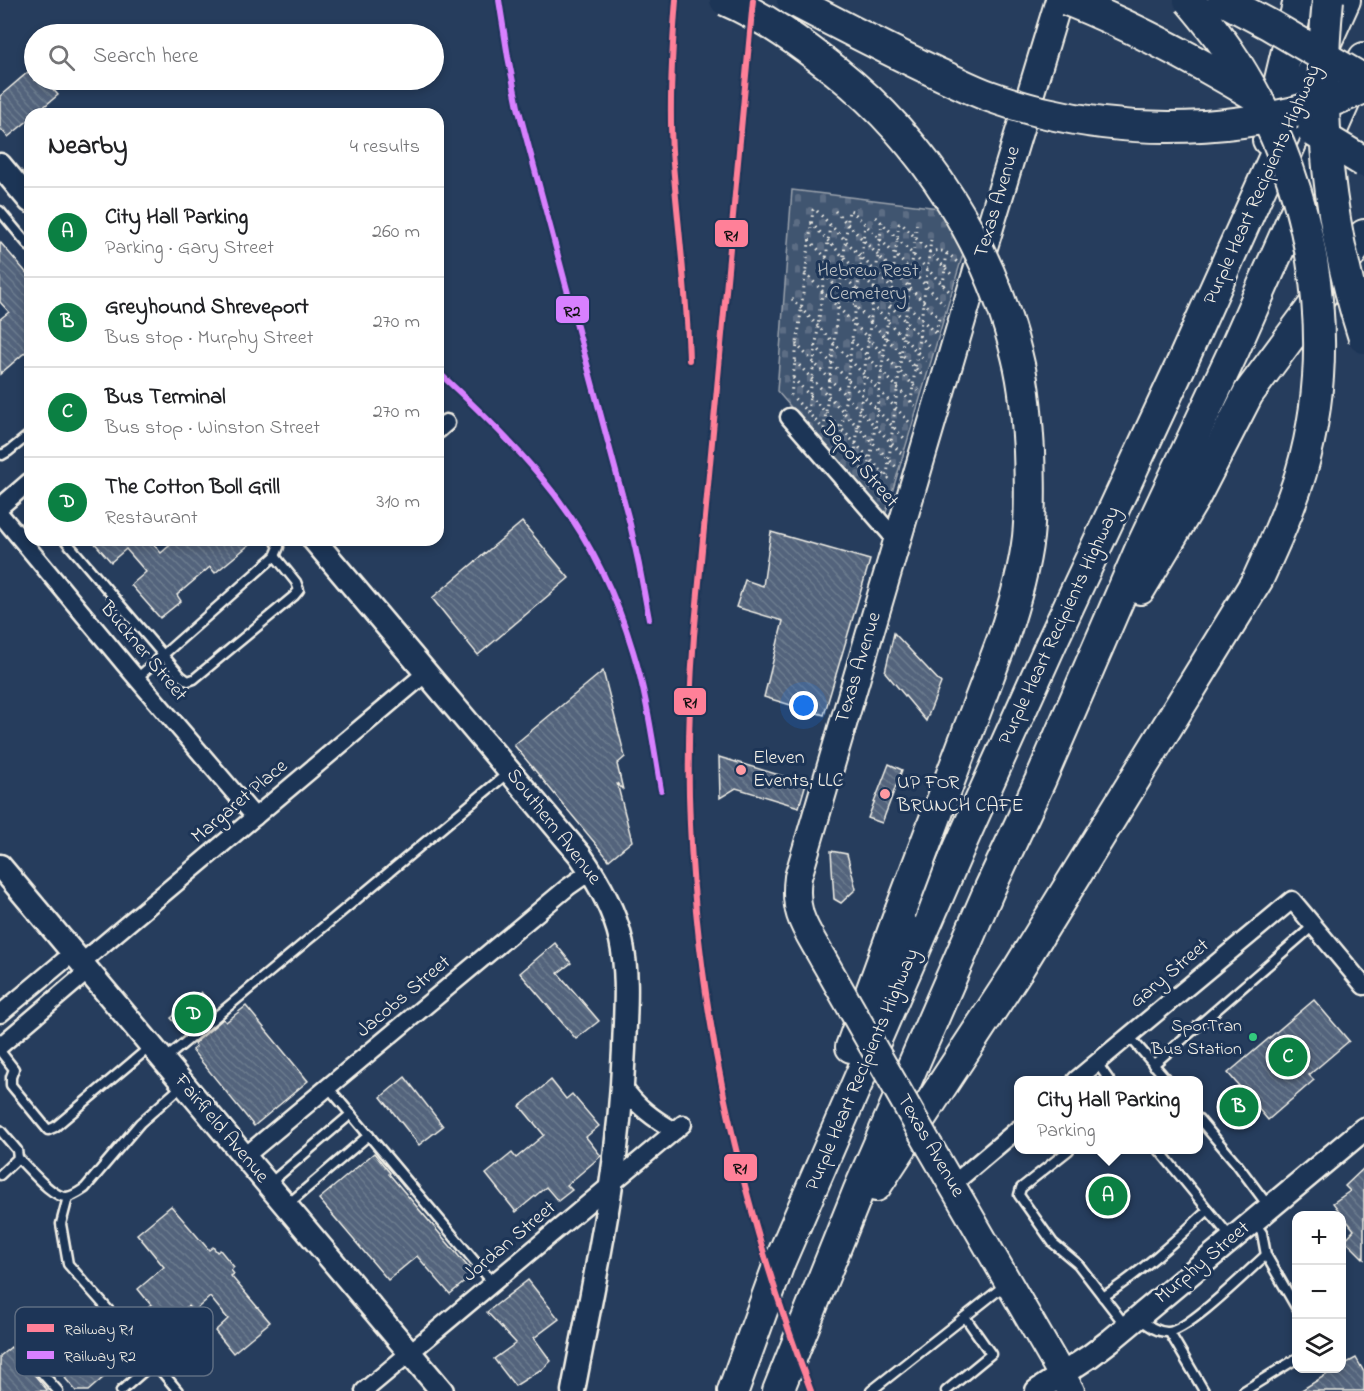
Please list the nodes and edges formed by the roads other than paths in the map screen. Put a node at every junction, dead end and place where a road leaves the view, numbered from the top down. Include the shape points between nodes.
1 (725, 0) edge
2 (792, 0) edge
3 (1059, 0) edge
4 (1067, 0) edge
5 (1189, 0) edge
6 (1223, 0) edge
7 (1299, 0) edge
8 (1328, 0) edge
9 (1345, 0) edge
10 (1364, 58) edge
11 (1364, 80) edge
12 (1364, 88) edge
13 (1364, 162) edge
14 (0, 165) edge
15 (24, 194) edge
16 (1255, 202) junction
17 (0, 211) edge
18 (1364, 235) edge
19 (24, 240) edge
20 (1364, 338) edge
21 (789, 417) dead end
22 (24, 439) edge
23 (0, 454) edge
24 (24, 486) edge
25 (0, 507) edge
26 (0, 514) edge
27 (24, 538) edge
28 (897, 541) junction
29 (31, 546) edge
30 (70, 546) edge
31 (278, 546) edge
32 (319, 546) edge
33 (275, 556) junction
34 (162, 655) junction
35 (426, 673) junction
36 (136, 678) junction
37 (1082, 686) junction
38 (509, 772) junction
39 (255, 817) junction
40 (0, 866) edge
41 (591, 870) junction
42 (1314, 926) junction
43 (81, 962) junction
44 (1364, 987) edge
45 (0, 1014) edge
46 (1129, 1036) junction
47 (0, 1046) edge
48 (0, 1051) edge
49 (157, 1053) junction
50 (1097, 1063) junction
51 (1153, 1065) junction
52 (1081, 1076) edge
53 (1106, 1076) edge
54 (1163, 1076) edge
55 (184, 1085) junction
56 (622, 1085) junction
57 (328, 1087) junction
58 (351, 1114) junction
59 (1203, 1124) edge
60 (1364, 1129) edge
61 (0, 1130) edge
62 (1014, 1132) edge
63 (369, 1136) junction
64 (1063, 1154) edge
65 (1163, 1154) edge
66 (244, 1157) junction
67 (18, 1158) junction
68 (0, 1175) edge
69 (268, 1185) junction
70 (612, 1185) junction
71 (952, 1185) junction
72 (68, 1197) junction
73 (286, 1206) junction
74 (1208, 1210) junction
75 (1262, 1215) junction
76 (1232, 1240) junction
77 (833, 1251) junction
78 (1266, 1255) junction
79 (780, 1261) junction
80 (493, 1283) junction
81 (1008, 1283) junction
82 (1103, 1298) junction
83 (1292, 1300) edge
84 (106, 1307) edge
85 (965, 1317) junction
86 (1132, 1322) junction
87 (1170, 1333) junction
88 (410, 1353) junction
89 (1292, 1361) edge
90 (45, 1376) edge
91 (138, 1376) edge
92 (166, 1376) edge
93 (1066, 1383) edge
94 (436, 1387) edge
95 (371, 1389) edge
96 (58, 1391) edge
97 (121, 1391) edge
98 (178, 1391) edge
99 (573, 1391) edge
100 (733, 1391) edge
101 (778, 1391) edge
102 (872, 1391) edge
103 (946, 1391) edge
104 (1037, 1391) edge
105 (1204, 1391) edge
106 (1244, 1391) edge

1 - 79 highway, bridge via 763,19 818,57 875,104 932,171 964,220 998,295 1017,357 1027,420 1030,478 1028,536 1014,604 837,1086
2 - 12 highway, bridge via 908,60 987,95 1089,122 1202,126 1266,118
3 - 28 main road, Texas Avenue
4 - 13 highway, bridge via 1210,68
5 - 77 highway, bridge via 1236,61 1258,99 1303,215 1319,313 1319,366 1301,474 1258,579 1017,971
6 - 11 highway, bridge
7 - 16 highway
8 - 20 highway, bridge via 1323,92 1329,185 1351,298
9 - 16 highway, Purple Heart Recipients Highway
10 - 37 highway, Purple Heart Recipients Highway
14 - 15 street
16 - 79 highway, Purple Heart Recipients Highway via 981,798
17 - 19 lane
18 - 37 highway via 1248,394 1195,497
21 - 28 street, Depot Street
22 - 23 lane
24 - 25 street
26 - 27 street, Buckner Street
28 - 71 main road, Texas Avenue, bridge via 796,892 805,927
29 - 36 street, Buckner Street
30 - 34 lane
31 - 33 lane
32 - 35 street, Southern Avenue
33 - 34 lane
33 - 34 lane via 296,582 299,590 294,596 194,679 188,681 181,676
34 - 36 lane
35 - 38 street, Southern Avenue
35 - 39 street, Margaret Place
36 - 39 street, Buckner Street
37 - 77 highway, Purple Heart Recipients Highway
38 - 41 street, Southern Avenue
38 - 49 lane
39 - 43 street, Margaret Place
40 - 43 street, Fairfield Avenue
41 - 56 street, Southern Avenue via 616,921 626,969
41 - 57 street, Jacobs Street
42 - 44 street
42 - 46 street, Gary Street via 1292,900
42 - 51 lane
43 - 45 street, Margaret Place
43 - 47 street, Margaret Place
43 - 49 street, Fairfield Avenue
46 - 50 street, Gary Street
46 - 51 lane
48 - 49 lane via 14,1069 11,1084 48,1130
49 - 55 street, Fairfield Avenue
50 - 52 street, Gary Street
50 - 53 lane
51 - 54 lane
55 - 66 street, Fairfield Avenue
55 - 72 lane via 140,1124 84,1188
56 - 70 street, Southern Avenue
56 - 70 street, Jordan Street via 645,1112 679,1127
57 - 58 lane
57 - 66 street, Jacobs Street
58 - 63 lane
58 - 69 lane
59 - 75 lane via 1237,1164
60 - 75 street, Murphy Street
61 - 67 lane via 17,1150
62 - 71 street
63 - 73 lane
63 - 80 lane
64 - 82 lane via 1021,1188 1019,1195 1053,1243 1078,1264
65 - 74 lane
66 - 69 street, Fairfield Avenue
67 - 68 lane
67 - 72 lane via 50,1190
69 - 73 street, Fairfield Avenue
70 - 80 street, Jordan Street
70 - 99 street, Southern Avenue
71 - 81 main road, Texas Avenue
72 - 84 lane via 62,1224 68,1264
73 - 88 street, Fairfield Avenue
74 - 76 lane
74 - 82 lane
75 - 76 street, Murphy Street
75 - 78 lane
76 - 86 street, Murphy Street
77 - 101 highway, Purple Heart Recipients Highway
78 - 83 lane
78 - 87 lane via 1192,1320
79 - 100 highway, Purple Heart Recipients Highway
80 - 88 street, Jordan Street
81 - 85 lane
81 - 93 main road, Texas Avenue
82 - 86 lane
85 - 102 lane
85 - 103 lane via 991,1354
86 - 87 lane
86 - 93 street, Murphy Street via 1090,1356
87 - 105 lane
88 - 94 street, Fairfield Avenue
88 - 95 street, Jordan Street
89 - 106 lane
90 - 96 lane
91 - 97 lane
92 - 98 lane
93 - 104 street, Murphy Street

